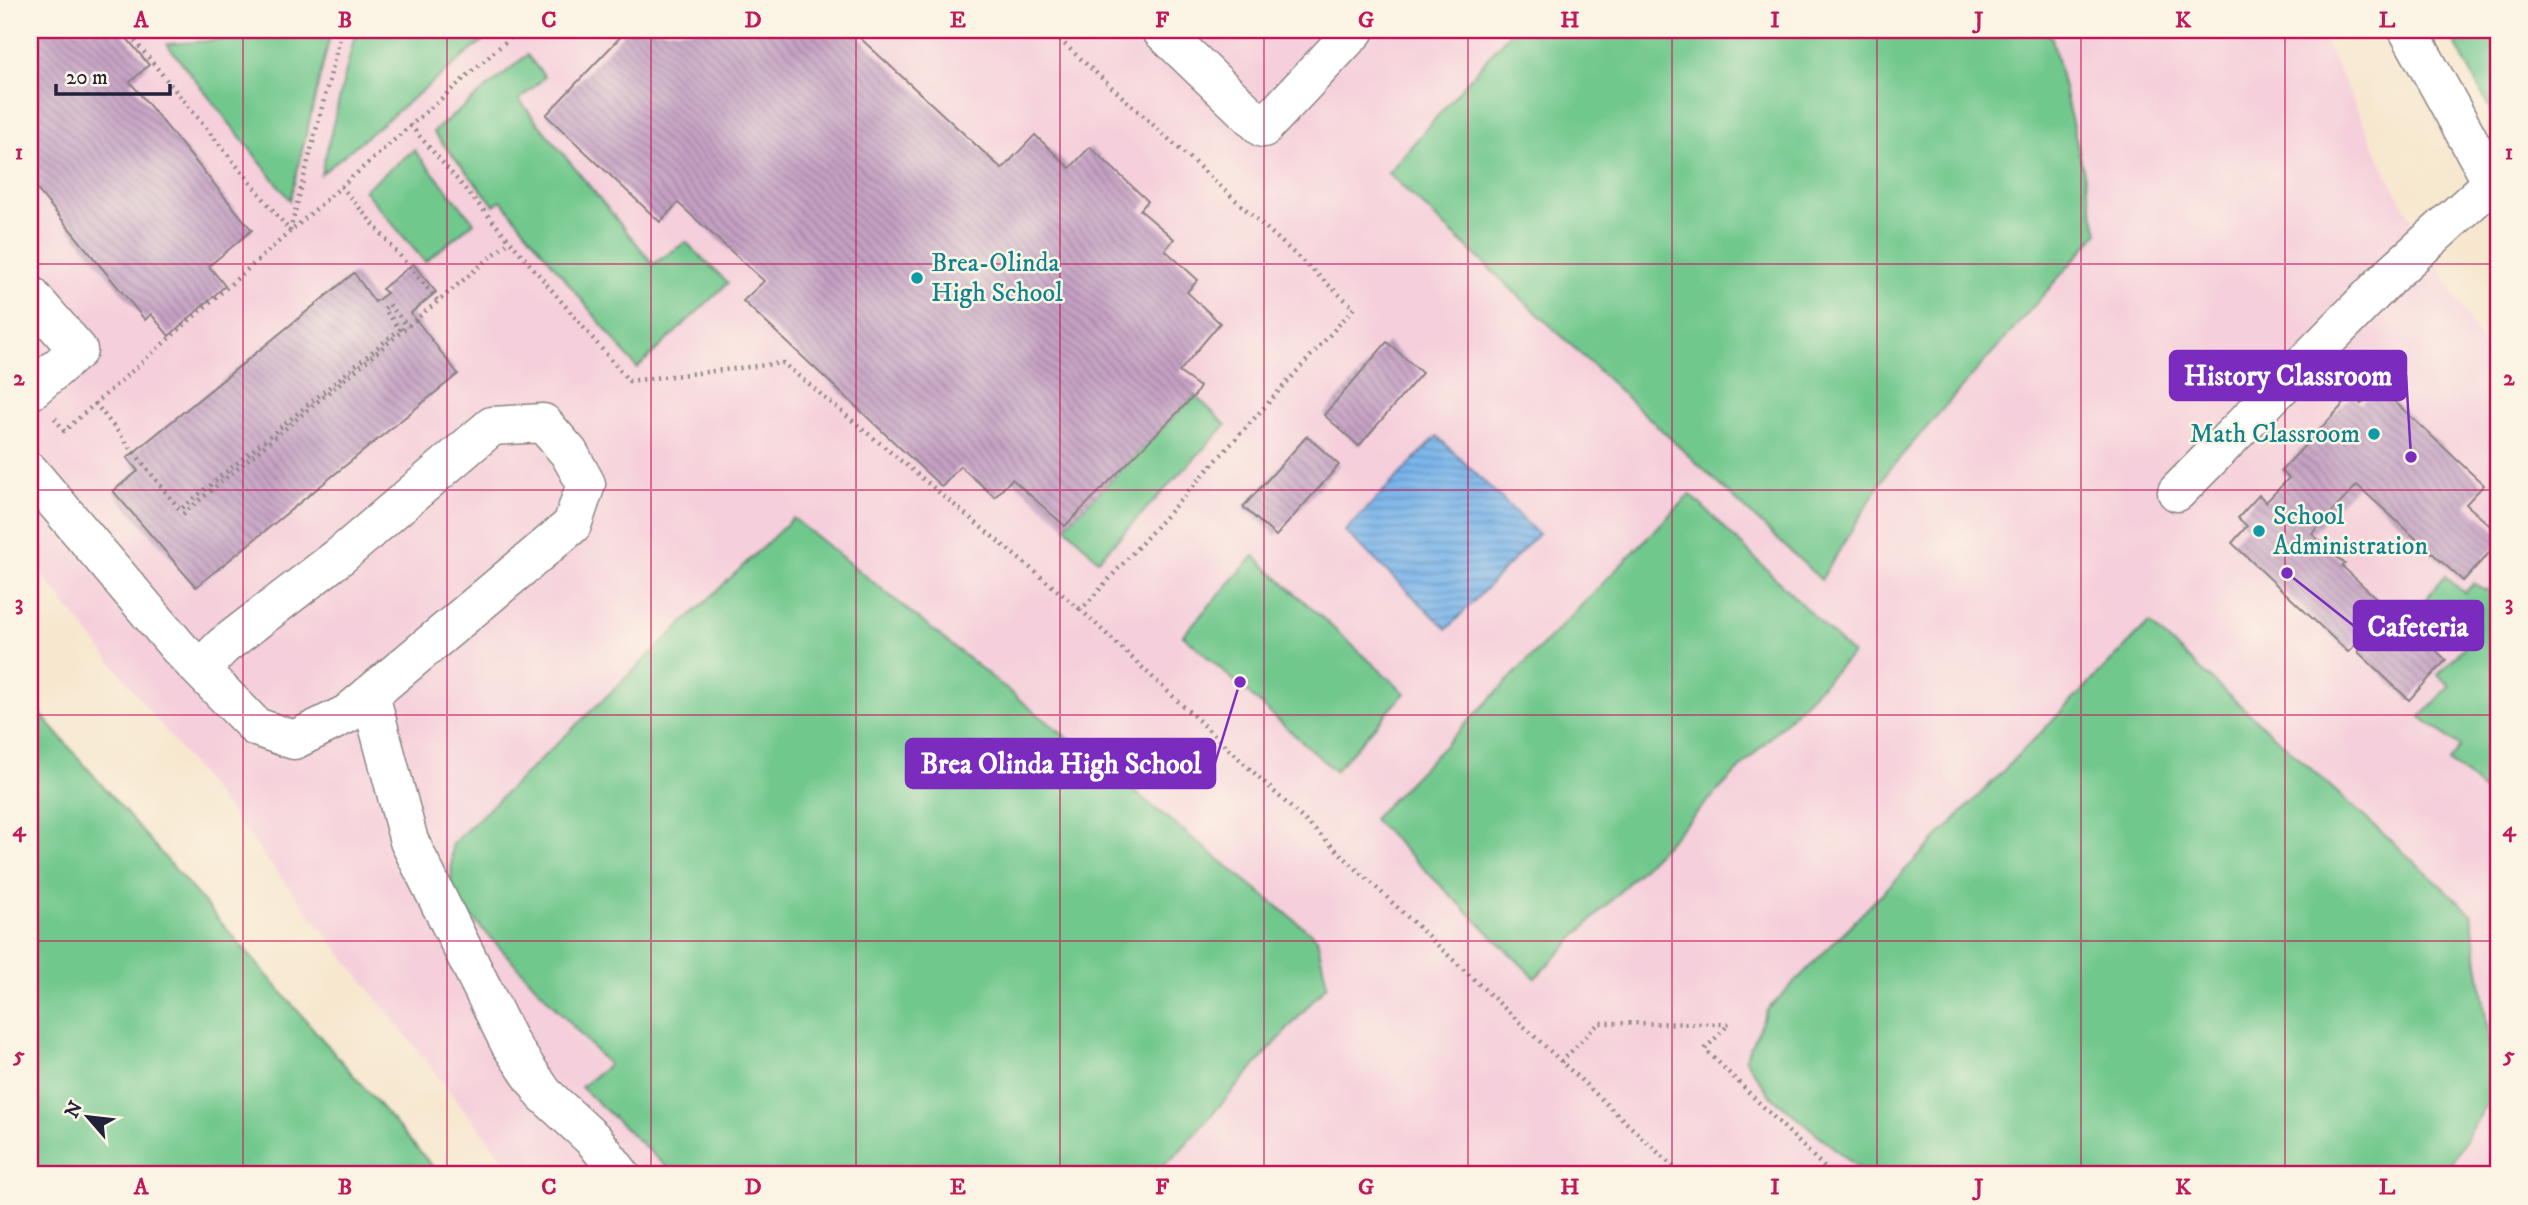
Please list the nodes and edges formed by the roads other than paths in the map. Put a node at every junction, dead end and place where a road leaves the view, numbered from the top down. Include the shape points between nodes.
1 (1161, 30) edge
2 (1355, 30) edge
3 (2408, 30) edge
4 (2495, 188) edge
5 (30, 295) edge
6 (39, 400) edge
7 (30, 472) edge
8 (2176, 492) dead end
9 (200, 669) junction
10 (370, 695) junction
11 (621, 1175) edge

1 - 2 street via 1262,128
3 - 4 street
4 - 8 street via 2394,272
5 - 6 street via 78,350
7 - 9 street
9 - 10 street via 256,727 293,740 348,714
9 - 10 street via 492,426 543,423 569,453 586,484 572,525
10 - 11 street via 409,841 510,1044 544,1094 594,1140

